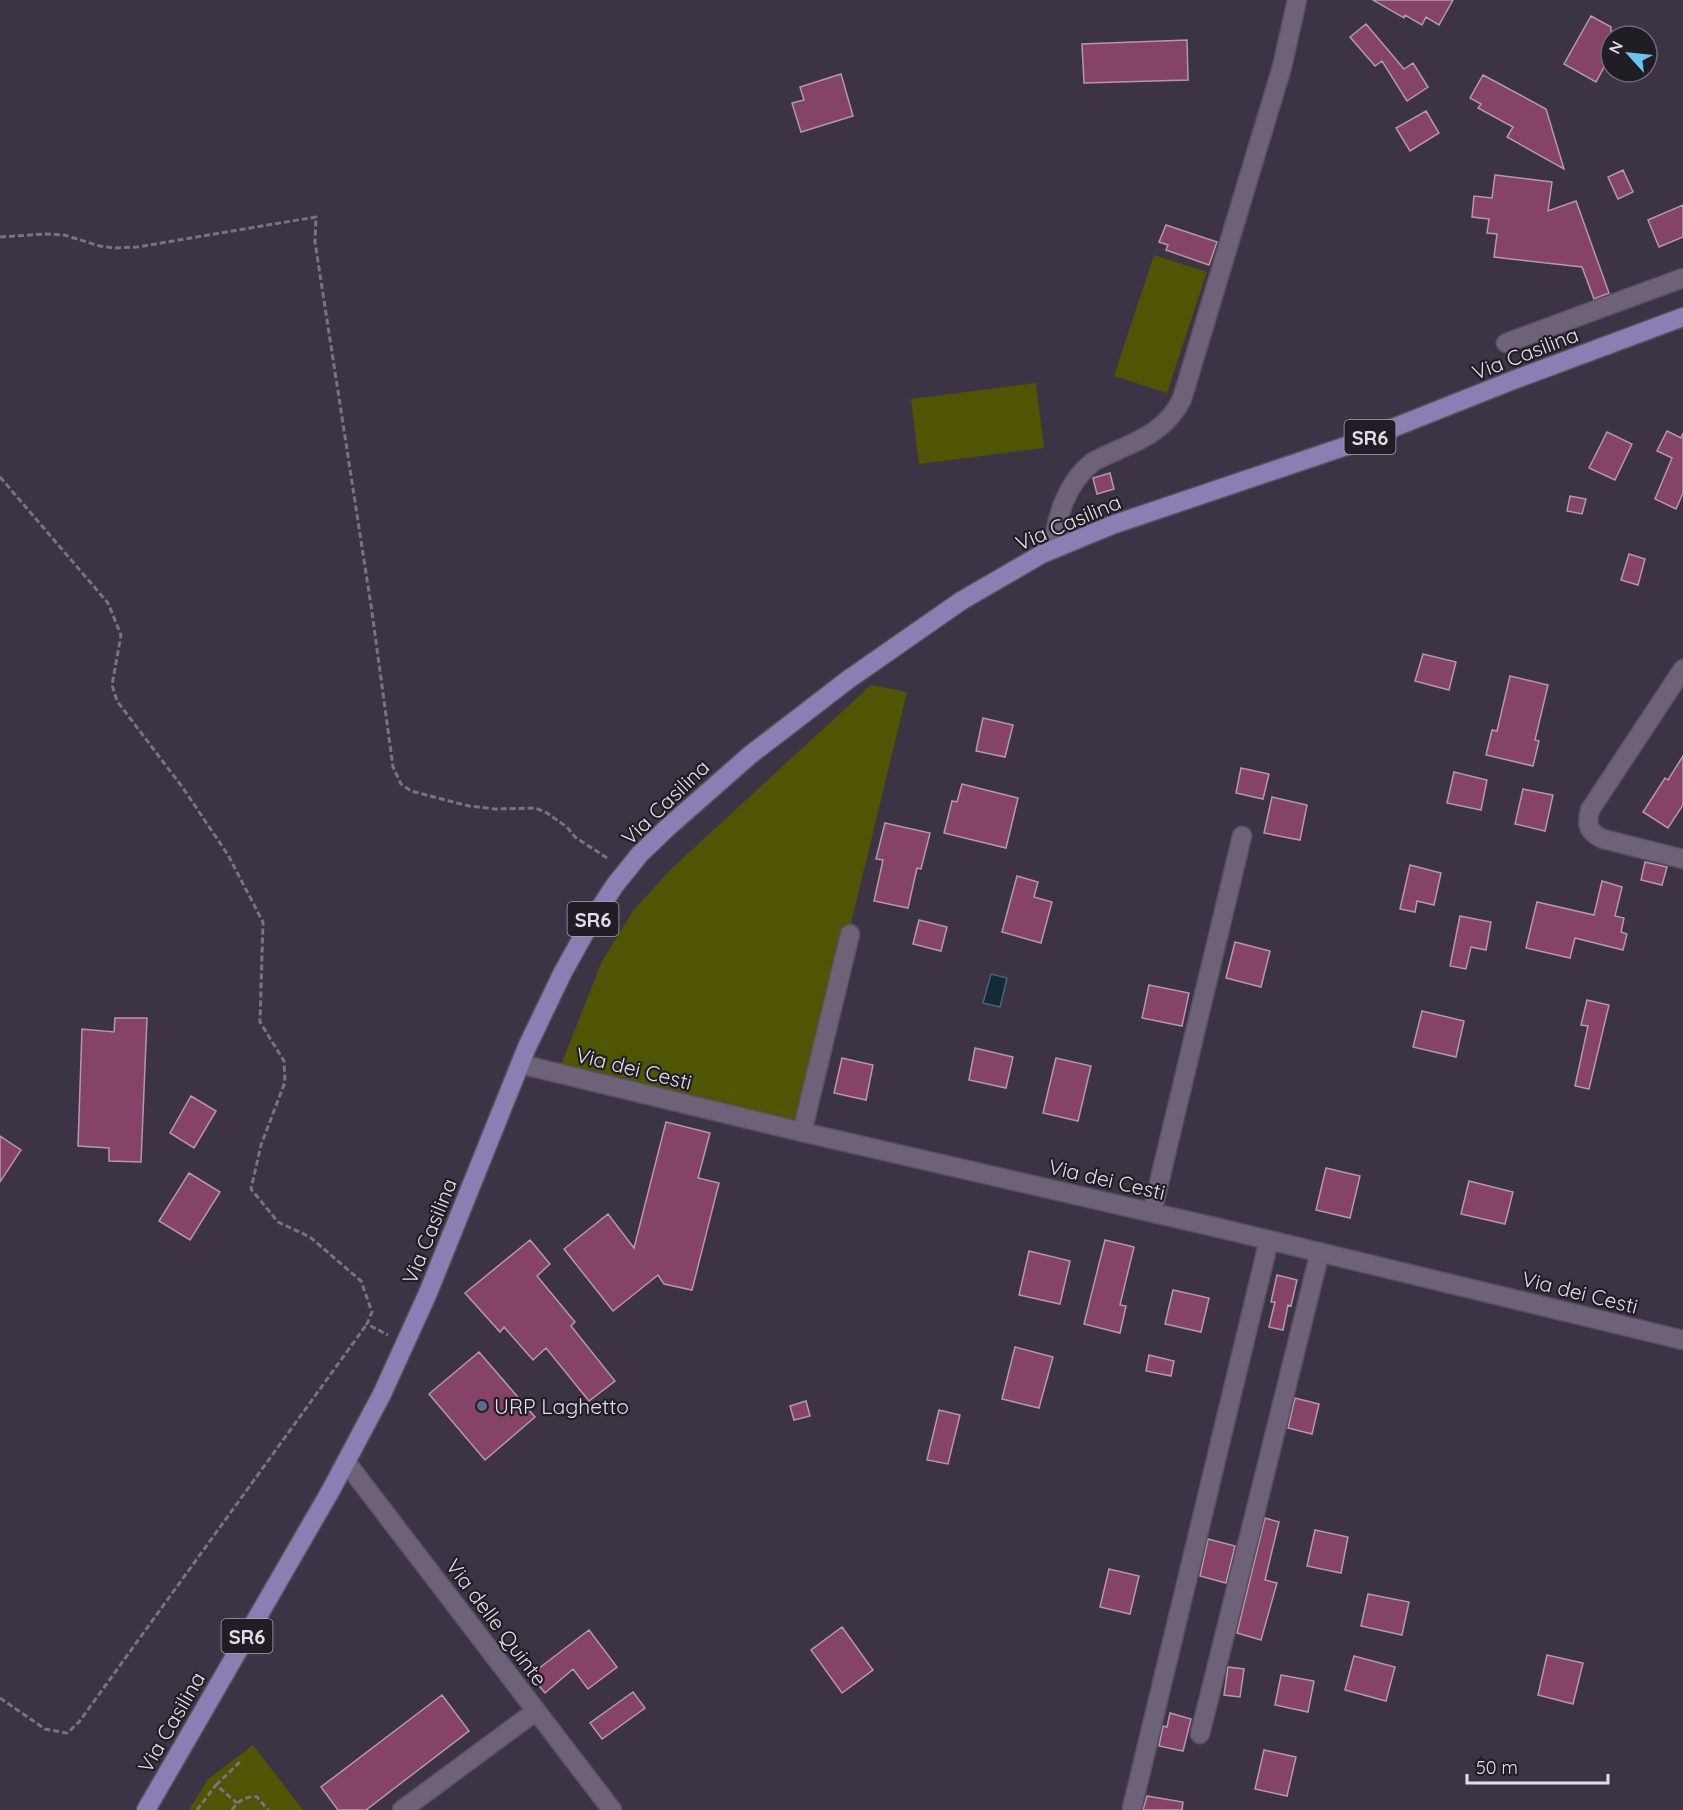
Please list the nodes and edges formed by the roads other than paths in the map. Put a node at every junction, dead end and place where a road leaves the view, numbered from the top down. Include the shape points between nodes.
1 (1297, 0) edge
2 (1683, 278) edge
3 (1683, 317) edge
4 (1506, 343) dead end
5 (1054, 548) junction
6 (1683, 669) edge
7 (1242, 836) dead end
8 (1683, 859) edge
9 (850, 934) dead end
10 (520, 1064) junction
11 (802, 1132) junction
12 (1152, 1212) junction
13 (1269, 1239) junction
14 (1320, 1252) junction
15 (1683, 1340) edge
16 (346, 1462) junction
17 (536, 1711) junction
18 (1200, 1734) dead end
19 (1132, 1808) dead end
20 (146, 1810) edge
21 (402, 1810) edge
22 (612, 1810) edge

1 - 5 street via 1282,67 1182,399 1159,430 1085,469 1064,503
2 - 4 street
3 - 5 main road, Via Casilina / SR6 via 1355,443
5 - 10 main road, Via Casilina / SR6 via 969,596 849,679 750,755 673,821 624,874 592,920
6 - 8 street via 1587,820 1588,828 1603,839
7 - 12 street
9 - 11 street
10 - 11 street, Via dei Cesti
10 - 16 main road, Via Casilina / SR6 via 406,1344
11 - 12 street, Via dei Cesti
12 - 13 street, Via dei Cesti
13 - 14 street, Via dei Cesti
13 - 19 street
14 - 15 street, Via dei Cesti
14 - 18 street
16 - 17 street, Via delle Quinte
16 - 20 main road, Via Casilina / SR6
17 - 21 street
17 - 22 street, Via delle Quinte

